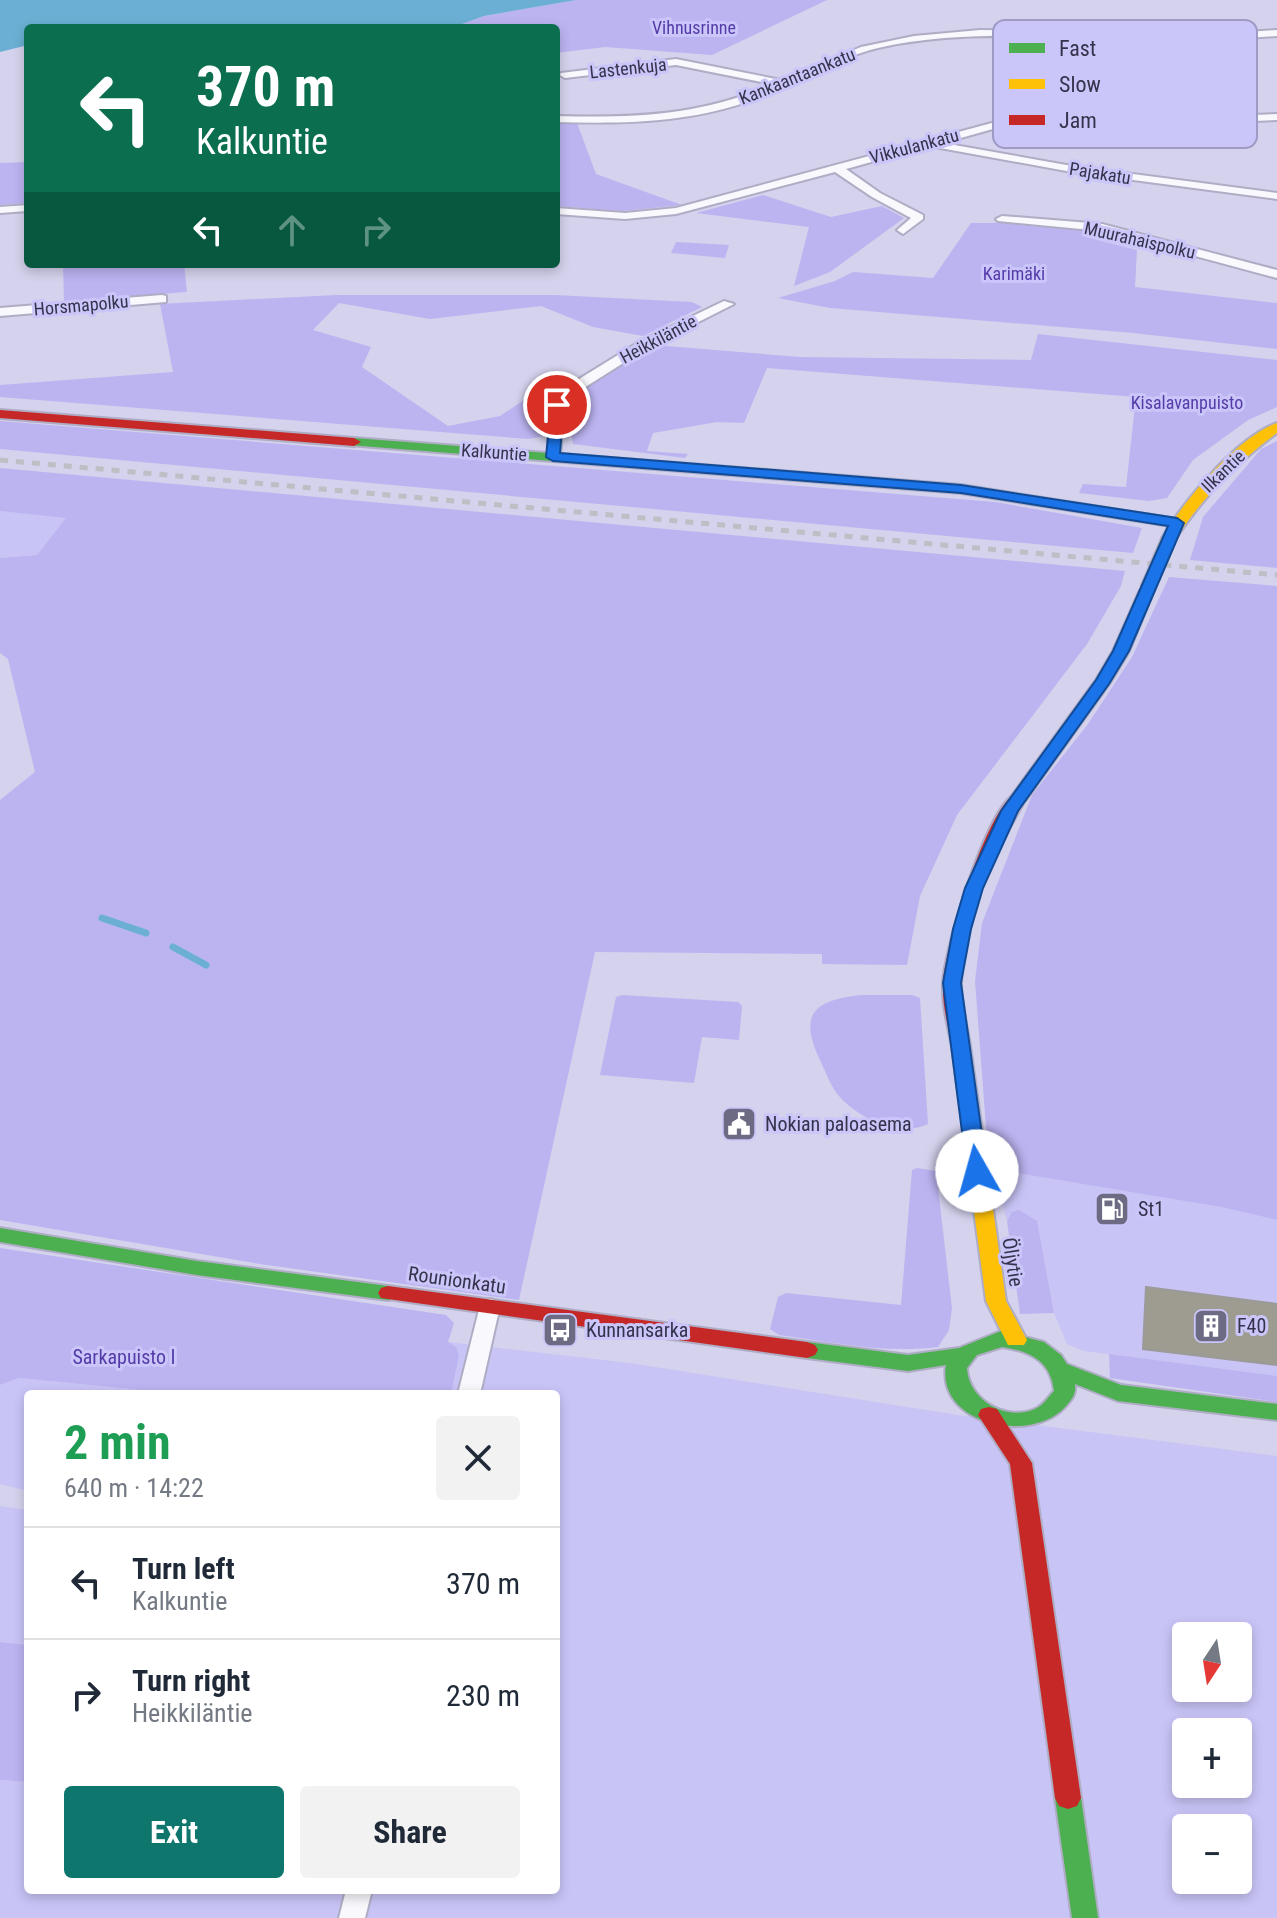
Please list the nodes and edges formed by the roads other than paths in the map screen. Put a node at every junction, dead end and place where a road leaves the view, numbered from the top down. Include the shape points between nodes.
1 (993, 33) edge
2 (1277, 33) edge
3 (1257, 34) edge
4 (565, 75) dead end
5 (785, 84) junction
6 (1277, 117) edge
7 (1257, 118) edge
8 (560, 119) edge
9 (993, 127) edge
10 (925, 143) junction
11 (836, 167) junction
12 (1277, 196) edge
13 (24, 208) edge
14 (0, 210) edge
15 (560, 211) edge
16 (1002, 219) dead end
17 (903, 230) dead end
18 (1277, 274) edge
19 (162, 299) dead end
20 (728, 304) dead end
21 (0, 312) edge
22 (0, 414) edge
23 (1277, 427) edge
24 (553, 457) junction
25 (1177, 523) junction
26 (0, 1235) edge
27 (996, 1301) junction
28 (490, 1306) junction
29 (1016, 1340) junction
30 (986, 1342) junction
31 (963, 1355) junction
32 (908, 1363) junction
33 (1063, 1370) junction
34 (958, 1388) junction
35 (470, 1390) edge
36 (1118, 1393) junction
37 (1075, 1400) junction
38 (1277, 1412) edge
39 (989, 1415) junction
40 (1036, 1417) junction
41 (1021, 1463) junction
42 (358, 1894) edge
43 (352, 1918) edge
44 (1085, 1918) edge

1 - 5 street, Kankaantaankatu via 882,43
2 - 3 street, Kankaantaankatu
4 - 5 street, Lastenkuja via 676,62
5 - 8 street, Kankaantaankatu via 718,107 665,117
6 - 7 street, Vikkulankatu
9 - 10 street, Vikkulankatu
10 - 11 street, Vikkulankatu
10 - 12 street, Pajakatu via 1102,174
11 - 15 street, Vikkulankatu via 676,211 625,216
11 - 17 street via 919,217
13 - 14 street
16 - 18 street, Muurahaispolku via 1102,228
19 - 21 street, Horsmapolku
20 - 24 street, Heikkiläntie via 643,345 563,395 557,405
22 - 24 main road, Kalkuntie
23 - 25 main road, Ilkantie via 1224,465
24 - 25 main road, Kalkuntie via 961,489
25 - 27 main road, Öljytie, bridge via 1121,651 1001,825 962,929 952,983
26 - 28 main road, Rounionkatu via 140,1260
27 - 29 main road, Öljytie
27 - 30 main road, Öljytie
28 - 32 main road, Rounionkatu
28 - 35 street
29 - 30 main road
29 - 33 main road via 1045,1351
30 - 31 main road
31 - 32 main road, Rounionkatu
31 - 34 main road via 957,1365
32 - 34 main road, Rounionkatu
33 - 36 main road
33 - 37 main road
34 - 39 main road
36 - 37 main road
36 - 38 main road
37 - 40 main road
39 - 40 main road
39 - 41 main road
40 - 41 main road
41 - 44 main road
42 - 43 street

